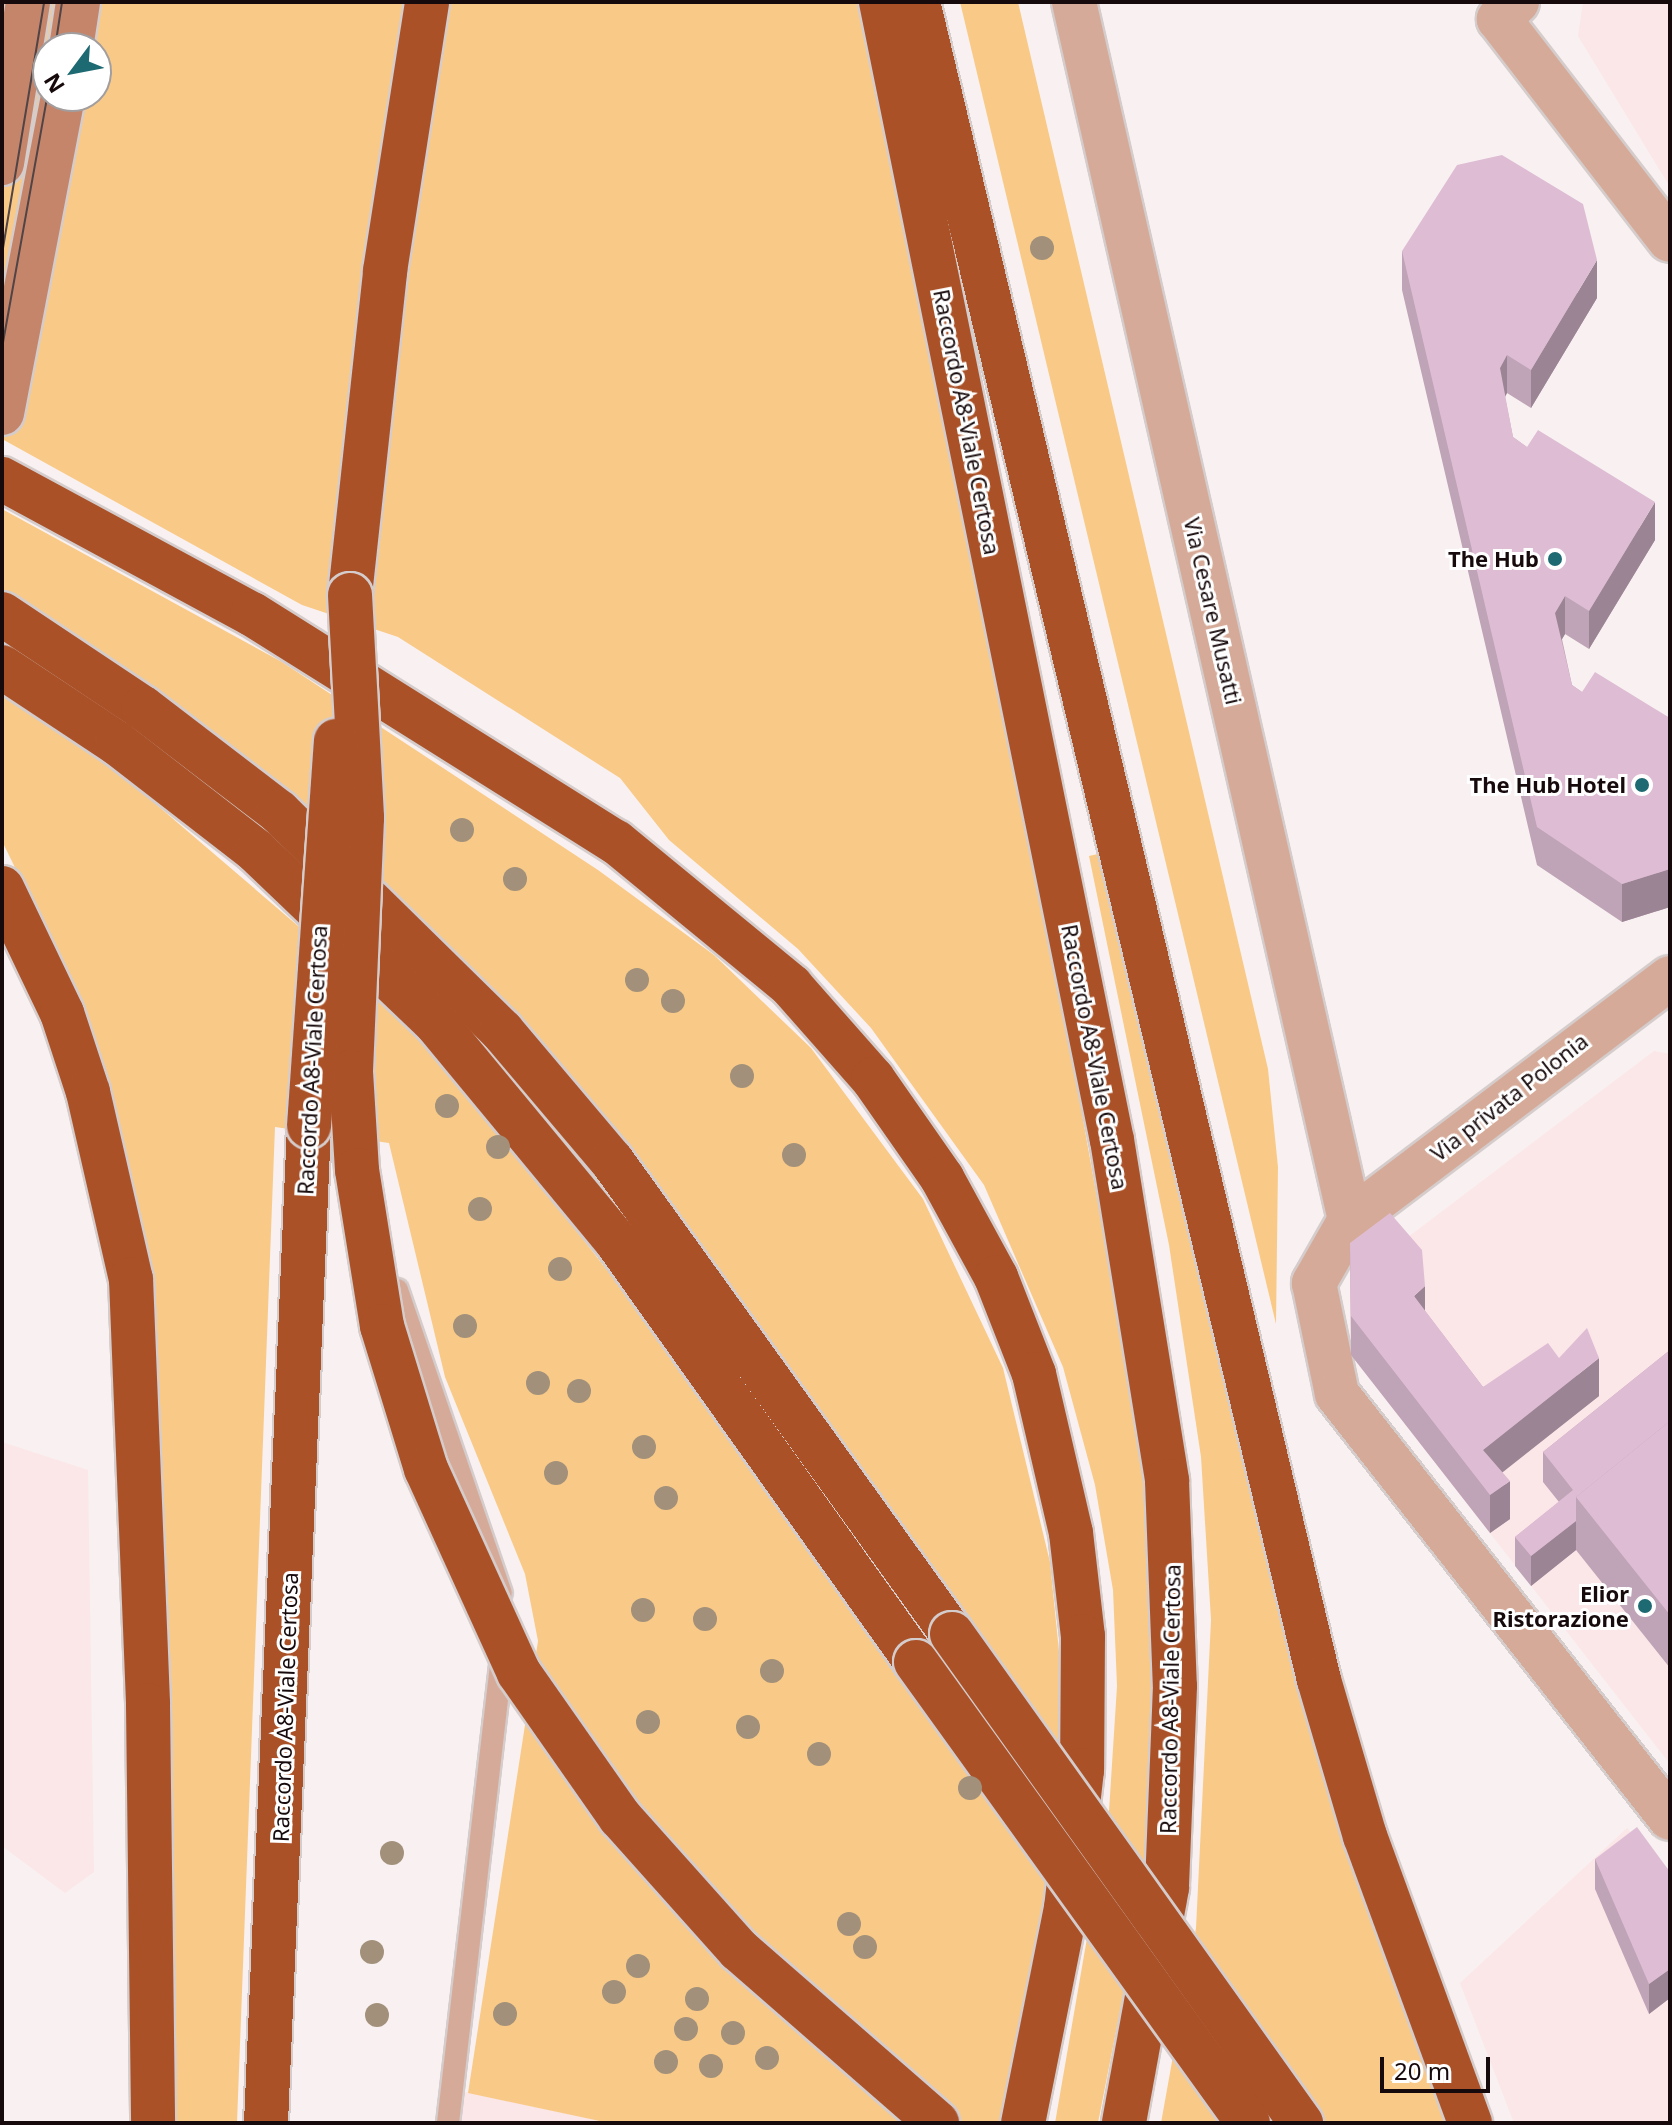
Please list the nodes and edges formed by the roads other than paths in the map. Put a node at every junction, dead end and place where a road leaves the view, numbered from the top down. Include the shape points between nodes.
1 (28, 2) edge
2 (78, 2) edge
3 (427, 2) edge
4 (881, 2) edge
5 (918, 2) edge
6 (1074, 2) edge
7 (1508, 10) edge
8 (73, 32) edge
9 (60, 112) edge
10 (2, 163) edge
11 (1670, 240) edge
12 (2, 413) edge
13 (2, 479) edge
14 (350, 595) junction
15 (2, 614) edge
16 (2, 667) edge
17 (2, 888) edge
18 (1667, 987) edge
19 (1350, 1220) junction
20 (397, 1290) dead end
21 (1670, 1818) edge
22 (153, 2123) edge
23 (266, 2123) edge
24 (448, 2123) edge
25 (937, 2123) edge
26 (1023, 2123) edge
27 (1124, 2123) edge
28 (1248, 2123) edge
29 (1301, 2123) edge
30 (1470, 2123) edge

1 - 10 main road
2 - 8 main road
3 - 14 highway, Raccordo A8-Viale Certosa via 385,271
4 - 27 highway, Raccordo A8-Viale Certosa via 1115,1155 1166,1466 1175,1670 1167,1888
5 - 30 highway via 1319,1680 1375,1864
6 - 19 street, Via Cesare Musatti
7 - 11 street
9 - 12 main road
13 - 26 highway via 252,614 616,842 791,986 873,1079 942,1178 996,1277 1034,1374 1071,1533 1083,1636 1082,1770 1068,1892
14 - 23 highway, Raccordo A8-Viale Certosa, bridge via 316,941
14 - 25 highway, bridge via 362,818 351,1072 357,1170 382,1326 426,1469 519,1673 620,1817 739,1950
15 - 29 highway, bridge via 268,804 445,969 612,1161
16 - 28 highway, bridge via 117,743 256,851 435,1022 617,1242
17 - 22 highway via 80,1066 131,1279 148,1705
18 - 19 street, Via privata Polonia
19 - 21 street via 1314,1283 1337,1394
20 - 24 lane via 504,1610

